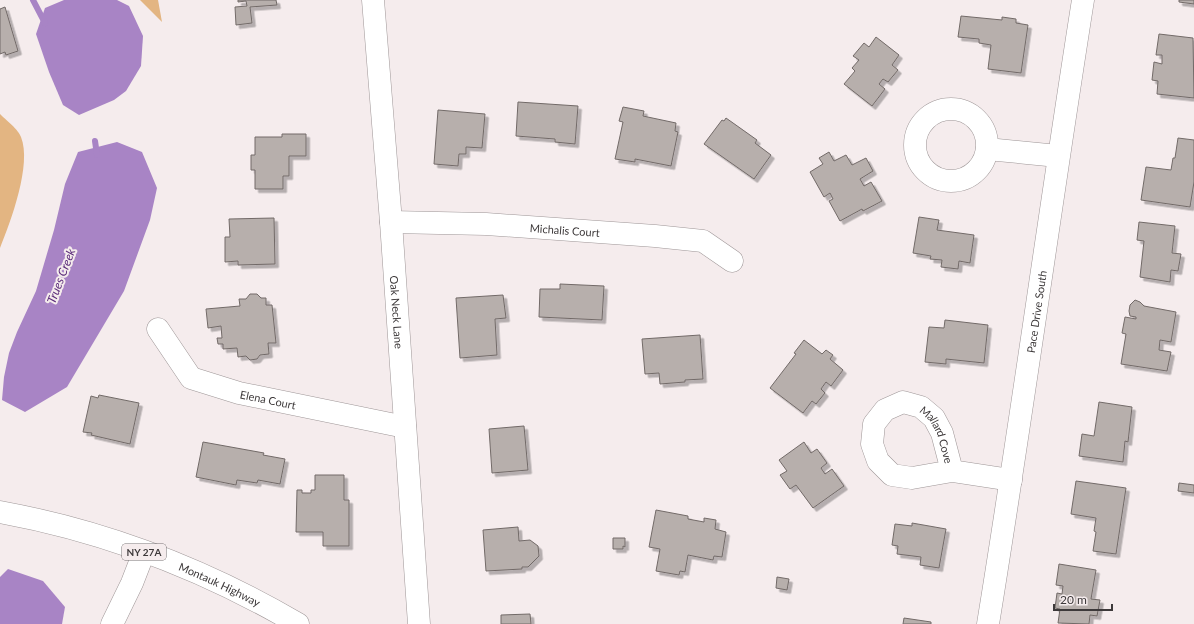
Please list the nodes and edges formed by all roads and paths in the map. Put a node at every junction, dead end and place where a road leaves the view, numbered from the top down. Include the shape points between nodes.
1 (373, 0) edge
2 (1083, 0) edge
3 (987, 149) dead end
4 (1058, 156) junction
5 (391, 222) junction
6 (732, 262) dead end
7 (158, 329) dead end
8 (404, 427) junction
9 (952, 470) dead end
10 (1011, 480) junction
11 (0, 512) edge
12 (144, 552) junction
13 (117, 622) edge
14 (298, 624) edge
15 (419, 624) edge
16 (988, 624) edge

1 - 5 street, Oak Neck Lane
2 - 4 street, Pace Drive South
3 - 4 street
4 - 10 street, Pace Drive South
5 - 6 street, Michalis Court via 486,224 655,236 703,242
5 - 8 street, Oak Neck Lane
7 - 8 street, Elena Court via 191,378 238,393
8 - 15 street, Oak Neck Lane
9 - 10 street, Mallard Cove
10 - 16 street, Pace Drive South
11 - 12 street, Montauk Highway / NY 27A via 74,529
12 - 13 street
12 - 14 street, Montauk Highway / NY 27A via 218,582

